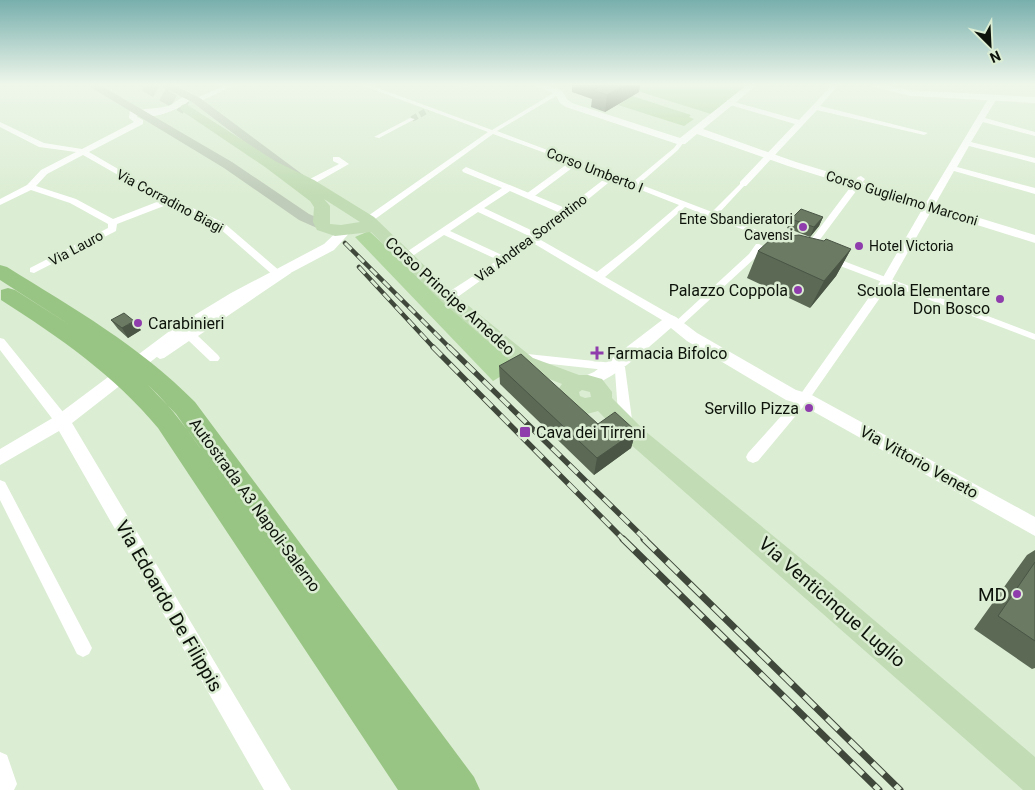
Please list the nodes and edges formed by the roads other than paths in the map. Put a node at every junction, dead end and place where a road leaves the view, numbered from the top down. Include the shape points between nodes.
1 (140, 122) edge
2 (152, 122) edge
3 (218, 122) edge
4 (221, 122) edge
5 (406, 122) tunnel mouth
6 (464, 122) edge
7 (509, 122) edge
8 (620, 122) edge
9 (706, 122) edge
10 (796, 122) edge
11 (879, 122) edge
12 (979, 122) edge
13 (991, 122) edge
14 (800, 123) joint
15 (0, 124) edge
16 (156, 124) joint
17 (696, 130) junction
18 (492, 132) junction
19 (924, 133) dead end
20 (1035, 134) edge
21 (377, 137) dead end
22 (681, 142) junction
23 (967, 143) junction
24 (83, 152) junction
25 (771, 155) junction
26 (336, 159) dead end
27 (1035, 161) edge
28 (575, 162) junction
29 (270, 164) junction
30 (952, 168) junction
31 (466, 170) dead end
32 (611, 177) junction
33 (859, 182) junction
34 (309, 183) junction
35 (743, 184) joint
36 (634, 185) junction
37 (30, 187) junction
38 (509, 188) junction
39 (1035, 191) edge
40 (529, 196) junction
41 (170, 200) junction
42 (0, 202) edge
43 (684, 204) junction
44 (929, 204) junction
45 (478, 209) junction
46 (567, 212) junction
47 (713, 215) junction
48 (112, 223) junction
49 (359, 223) junction
50 (322, 228) junction
51 (443, 231) junction
52 (1035, 232) edge
53 (534, 238) junction
54 (1035, 239) edge
55 (636, 246) joint
56 (759, 246) dead end
57 (329, 247) junction
58 (811, 252) joint
59 (404, 257) junction
60 (825, 257) edge
61 (505, 260) junction
62 (298, 264) junction
63 (34, 270) dead end
64 (0, 271) edge
65 (277, 274) junction
66 (598, 277) junction
67 (887, 280) junction
68 (0, 290) edge
69 (448, 298) junction
70 (674, 322) junction
71 (190, 335) junction
72 (1035, 337) edge
73 (0, 342) edge
74 (160, 355) dead end
75 (214, 358) dead end
76 (523, 361) junction
77 (617, 368) junction
78 (586, 394) junction
79 (804, 398) junction
80 (62, 421) junction
81 (626, 428) junction
82 (753, 457) dead end
83 (0, 458) edge
84 (0, 486) edge
85 (1035, 527) edge
86 (83, 648) dead end
87 (0, 762) edge
88 (1035, 779) edge
89 (7, 784) dead end
90 (278, 790) edge
91 (420, 790) edge
92 (461, 790) edge

1 - 24 street
2 - 16 main road
3 - 29 main road
4 - 34 main road, Corso Principe Amedeo
5 - 21 street
6 - 18 street, Corso Umberto I
7 - 18 street
8 - 22 street
9 - 17 street
10 - 14 street
11 - 19 street
12 - 23 street
13 - 20 street
14 - 25 street
15 - 24 street, Via Corradino Biagi via 42,144
16 - 50 main road via 228,165
17 - 22 street
17 - 25 street, Corso Guglielmo Marconi
18 - 28 street, Corso Umberto I
18 - 49 street
22 - 36 street
23 - 27 street
23 - 30 street
24 - 37 street via 44,172
24 - 41 street, Via Corradino Biagi
25 - 33 street, Corso Guglielmo Marconi
25 - 35 street
26 - 34 street via 345,164
28 - 32 street, Corso Umberto I
28 - 40 street
29 - 34 main road
29 - 50 main road via 320,202
30 - 39 street
30 - 44 street
31 - 38 street
32 - 36 street, Corso Umberto I
32 - 46 street, Via Andrea Sorrentino
33 - 44 street, Corso Guglielmo Marconi
33 - 58 street
34 - 49 main road, Corso Principe Amedeo
35 - 47 street
36 - 43 street, Corso Umberto I
37 - 42 street
37 - 48 street, Via Lauro via 50,190
38 - 40 street
38 - 45 street
40 - 46 street
41 - 48 street, Via Lauro
41 - 65 street, Via Corradino Biagi via 221,225
43 - 47 street, Corso Umberto I
43 - 55 street
44 - 52 street, Corso Guglielmo Marconi
44 - 54 street, Corso Guglielmo Marconi
44 - 67 street
45 - 51 street
45 - 53 street
46 - 53 street, Via Andrea Sorrentino
47 - 58 street, Corso Umberto I
48 - 63 street, Via Lauro via 113,229
49 - 50 main road via 332,231
49 - 57 street
49 - 59 main road, Corso Principe Amedeo
50 - 57 street via 329,236
51 - 59 street
51 - 61 street
53 - 61 street, Via Andrea Sorrentino
53 - 66 street
55 - 66 street
56 - 70 street via 752,256
57 - 62 street
59 - 69 main road, Corso Principe Amedeo
60 - 67 street
61 - 69 street, Via Andrea Sorrentino
62 - 65 street
62 - 71 street
64 - 92 highway, Autostrada A3 Napoli-Salerno via 111,343 169,389
65 - 80 street via 180,331
66 - 70 street
67 - 72 street
67 - 79 street
68 - 91 highway, Autostrada A3 Napoli-Salerno via 91,350 149,398
69 - 76 main road, Corso Principe Amedeo
70 - 77 street
70 - 79 street, Via Vittorio Veneto via 692,337 792,396
71 - 74 street
71 - 75 street
73 - 80 street
76 - 77 street
76 - 78 main road, Corso Principe Amedeo
77 - 78 street via 608,380
77 - 81 street
78 - 81 main road, Via Venticinque Luglio
79 - 82 street
79 - 85 street, Via Vittorio Veneto
80 - 83 street
80 - 90 street, Via Edoardo De Filippis
81 - 88 main road, Via Venticinque Luglio
84 - 86 street
87 - 89 street

